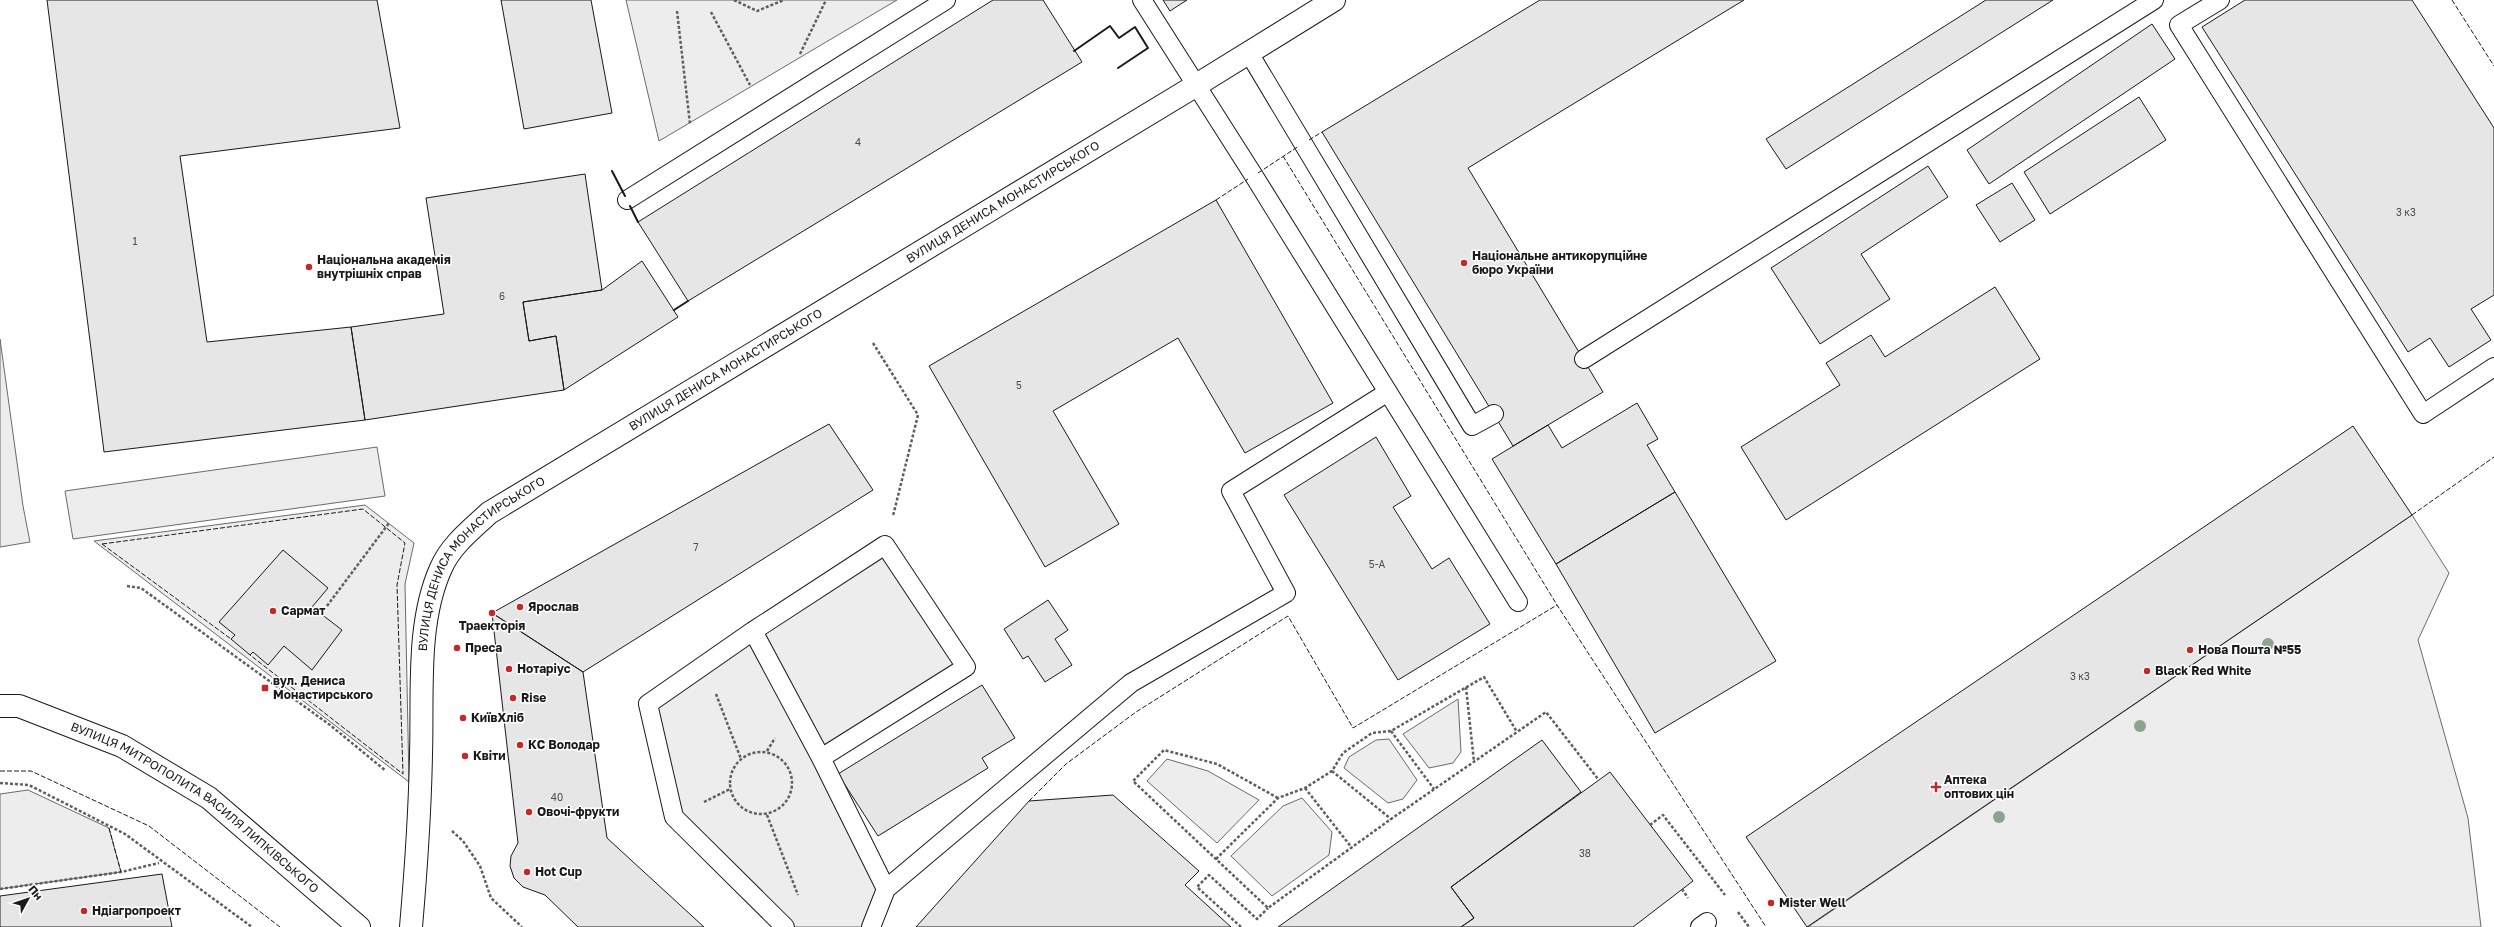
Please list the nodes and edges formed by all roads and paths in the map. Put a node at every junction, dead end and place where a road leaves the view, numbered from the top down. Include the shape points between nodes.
1 (734, 0) edge
2 (784, 0) edge
3 (826, 0) edge
4 (946, 0) edge
5 (1142, 0) edge
6 (1334, 0) edge
7 (2154, 0) edge
8 (2220, 0) edge
9 (677, 11) dead end
10 (711, 12) dead end
11 (1249, 53) junction
12 (813, 83) junction
13 (1195, 86) junction
14 (768, 113) junction
15 (693, 159) junction
16 (627, 200) dead end
17 (873, 343) dead end
18 (1584, 359) dead end
19 (2494, 367) edge
20 (1388, 392) junction
21 (1494, 414) dead end
22 (389, 523) dead end
23 (886, 545) junction
24 (127, 586) dead end
25 (1518, 602) dead end
26 (321, 614) dead end
27 (753, 631) junction
28 (705, 664) junction
29 (1466, 687) junction
30 (10, 706) edge
31 (1391, 731) junction
32 (1517, 732) junction
33 (821, 758) junction
34 (741, 759) junction
35 (1474, 762) junction
36 (1332, 771) junction
37 (1598, 780) dead end
38 (0, 783) edge
39 (1305, 788) junction
40 (1434, 789) junction
41 (1278, 798) junction
42 (420, 801) junction
43 (767, 815) junction
44 (1391, 819) junction
45 (1650, 825) dead end
46 (1352, 848) junction
47 (1216, 859) junction
48 (159, 864) dead end
49 (1704, 868) dead end
50 (886, 889) junction
51 (0, 890) edge
52 (800, 899) dead end
53 (1268, 908) junction
54 (252, 927) edge
55 (359, 927) edge
56 (411, 927) edge
57 (522, 927) edge
58 (784, 927) edge
59 (871, 927) edge
60 (1241, 927) edge

1 - 2 path via 757,11
3 - 12 path via 798,58
4 - 12 lane
5 - 13 lane
6 - 11 street, ВУЛИЦЯ ДЕНИСА МОНАСТИРСЬКОГО
7 - 18 lane
8 - 19 lane via 2178,25 2423,414
9 - 15 path
10 - 14 path
11 - 13 street, ВУЛИЦЯ ДЕНИСА МОНАСТИРСЬКОГО
11 - 21 lane via 1472,426
12 - 14 lane
13 - 20 lane
13 - 42 street, ВУЛИЦЯ ДЕНИСА МОНАСТИРСЬКОГО via 489,514 457,542 441,567 429,601 425,633
14 - 15 lane
15 - 16 lane
17 - 23 path via 918,415
20 - 25 lane
20 - 50 lane via 1231,491 1286,593 1131,683
22 - 26 path
23 - 27 lane
23 - 33 lane via 966,667
24 - 42 path via 141,588 330,724
27 - 28 lane
27 - 33 lane
28 - 34 path
28 - 58 lane via 648,704 674,817
29 - 31 path
29 - 32 path via 1484,677
29 - 35 path
30 - 55 street, ВУЛИЦЯ МИТРОПОЛИТА ВАСИЛЯ ЛИПКІВСЬКОГО via 122,746 209,798
31 - 36 path via 1372,733 1343,753
31 - 40 path
32 - 35 path
32 - 37 path via 1546,712
33 - 50 lane
34 - 43 path via 732,772 730,789 740,805 752,813
34 - 43 path via 753,753 767,752 777,756 788,770 792,787 787,802 778,811
35 - 40 path
36 - 39 path
36 - 44 path
38 - 54 path via 29,785 125,834
39 - 41 path
39 - 46 path
40 - 44 path
41 - 47 path
41 - 47 path via 1217,764 1164,750 1133,781
42 - 56 street, ВУЛИЦЯ ДЕНИСА МОНАСТИРСЬКОГО
42 - 57 path via 463,841 480,866 491,898
43 - 52 path
44 - 46 path
45 - 49 path via 1663,815
46 - 53 path
47 - 53 path
48 - 51 path
50 - 59 lane
53 - 60 path via 1257,919 1208,875 1197,887

